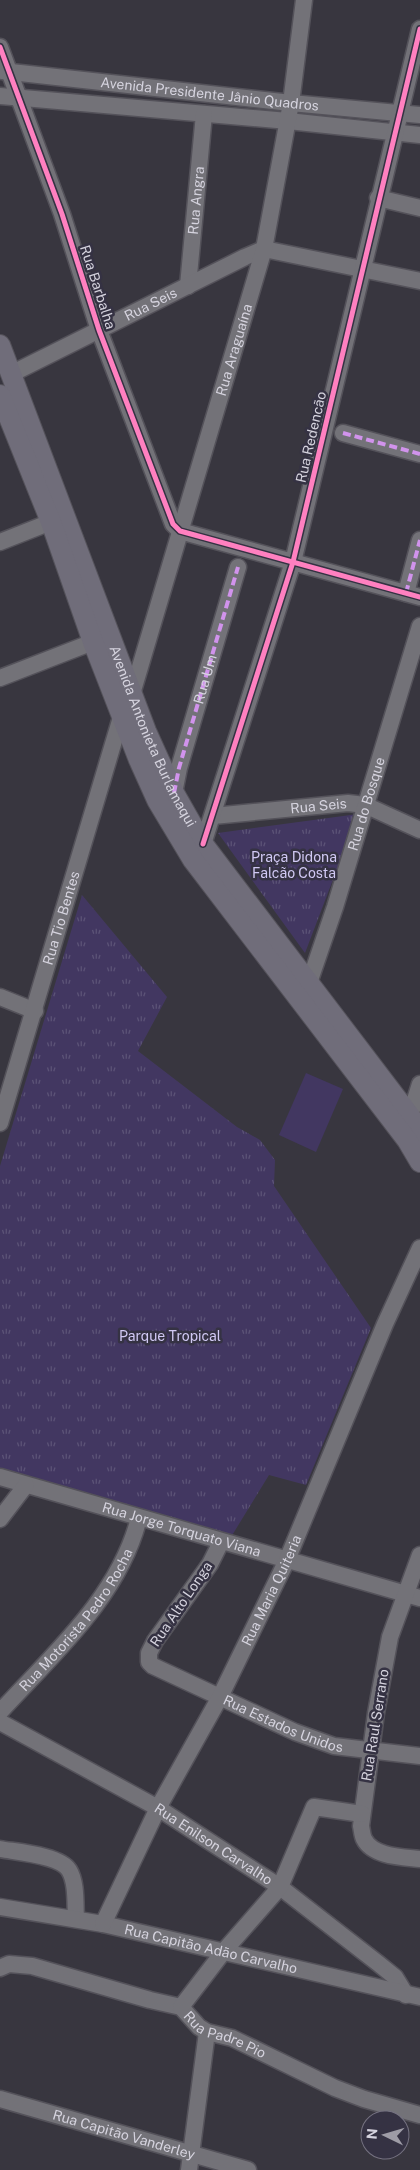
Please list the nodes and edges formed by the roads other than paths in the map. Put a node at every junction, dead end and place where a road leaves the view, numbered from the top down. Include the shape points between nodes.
1 (304, 0) edge
2 (420, 29) edge
3 (0, 47) edge
4 (5, 72) edge
5 (0, 96) edge
6 (20, 98) junction
7 (291, 103) junction
8 (204, 114) junction
9 (400, 114) junction
10 (420, 115) edge
11 (288, 121) junction
12 (395, 133) junction
13 (420, 135) edge
14 (378, 198) junction
15 (420, 208) edge
16 (264, 250) junction
17 (363, 268) junction
18 (420, 281) edge
19 (188, 286) junction
20 (99, 330) junction
21 (0, 346) edge
22 (11, 374) junction
23 (1, 402) edge
24 (343, 433) dead end
25 (420, 454) edge
26 (58, 519) junction
27 (180, 531) junction
28 (420, 540) edge
29 (0, 542) edge
30 (293, 562) junction
31 (238, 567) dead end
32 (413, 595) edge
33 (420, 626) edge
34 (93, 642) junction
35 (116, 676) junction
36 (1, 680) edge
37 (132, 694) junction
38 (122, 714) junction
39 (174, 793) junction
40 (365, 805) junction
41 (213, 816) junction
42 (420, 830) edge
43 (203, 844) junction
44 (214, 874) junction
45 (232, 896) junction
46 (309, 983) junction
47 (0, 998) edge
48 (35, 1011) junction
49 (420, 1084) edge
50 (0, 1123) edge
51 (415, 1124) edge
52 (420, 1162) edge
53 (420, 1248) edge
54 (0, 1478) edge
55 (26, 1485) junction
56 (138, 1518) junction
57 (0, 1519) edge
58 (221, 1542) junction
59 (420, 1555) edge
60 (287, 1560) junction
61 (412, 1596) edge
62 (153, 1666) joint
63 (220, 1697) junction
64 (0, 1712) edge
65 (0, 1722) edge
66 (373, 1751) junction
67 (420, 1756) edge
68 (158, 1808) junction
69 (362, 1814) junction
70 (0, 1850) edge
71 (420, 1859) edge
72 (280, 1887) junction
73 (0, 1907) edge
74 (76, 1919) junction
75 (102, 1924) junction
76 (224, 1951) junction
77 (0, 1968) edge
78 (413, 1996) edge
79 (181, 2006) junction
80 (207, 2032) junction
81 (0, 2099) edge
82 (420, 2115) edge
83 (192, 2153) junction
84 (189, 2170) edge
85 (248, 2170) edge

1 - 7 street, Rua Araguaína
2 - 9 street, Rua Redencão
3 - 4 street, Rua Barbalha
4 - 6 street, Rua Barbalha
4 - 7 street, Avenida Presidente Jânio Quadros
5 - 6 street, Avenida Presidente Jânio Quadros
6 - 8 street, Avenida Presidente Jânio Quadros
6 - 20 street, Rua Barbalha
7 - 9 street, Avenida Presidente Jânio Quadros
7 - 11 street, Rua Araguaína
8 - 11 street, Avenida Presidente Jânio Quadros
8 - 19 street, Rua Angra
9 - 10 street, Avenida Presidente Jânio Quadros
9 - 12 street, Rua Redencão
11 - 12 street, Avenida Presidente Jânio Quadros
11 - 16 street, Rua Araguaína
12 - 13 street, Avenida Presidente Jânio Quadros
12 - 14 street, Rua Redencão
14 - 15 street
14 - 17 street, Rua Redencão
16 - 17 street
16 - 19 street, Rua Seis
16 - 27 street, Rua Araguaína
17 - 18 street
17 - 30 street, Rua Redencão
19 - 20 street, Rua Seis
20 - 22 street, Rua Seis
20 - 27 street, Rua Barbalha via 170,519
21 - 22 main road, Avenida Antonieta Burlamaqui
22 - 26 main road, Avenida Antonieta Burlamaqui
23 - 26 main road, Avenida Antonieta Burlamaqui
24 - 25 street
26 - 29 street
26 - 34 main road, Avenida Antonieta Burlamaqui
26 - 35 main road, Avenida Antonieta Burlamaqui
27 - 30 street
27 - 37 street, Rua Araguaína
28 - 32 street
30 - 32 street
30 - 41 street, Rua Redencão
31 - 39 street, Rua Um
33 - 40 street, Rua do Bosque
34 - 35 main road, Avenida Antonieta Burlamaqui
34 - 36 street
35 - 37 main road, Avenida Antonieta Burlamaqui
35 - 38 main road, Avenida Antonieta Burlamaqui
37 - 38 main road
37 - 39 main road, Avenida Antonieta Burlamaqui
38 - 44 main road, Avenida Antonieta Burlamaqui via 157,800 193,860
38 - 48 street, Rua Tio Bentes
39 - 43 main road, Avenida Antonieta Burlamaqui
40 - 41 street, Rua Seis via 348,803
40 - 42 street, Rua Seis
40 - 46 street, Rua do Bosque
41 - 43 street, Rua Redencão
43 - 44 main road, Avenida Antonieta Burlamaqui
44 - 45 main road, Avenida Antonieta Burlamaqui
45 - 46 main road, Avenida Antonieta Burlamaqui
45 - 52 main road, Avenida Antonieta Burlamaqui
46 - 51 main road, Avenida Antonieta Burlamaqui
47 - 48 street
48 - 50 street, Rua Tio Bentes
49 - 51 street
53 - 60 street, Rua Maria Quiteria via 384,1324
54 - 55 street, Rua Jorge Torquato Viana
55 - 56 street, Rua Jorge Torquato Viana
55 - 57 street
56 - 58 street, Rua Jorge Torquato Viana
56 - 64 street, Rua Motorista Pedro Rocha via 118,1572 102,1598
58 - 60 street, Rua Jorge Torquato Viana
58 - 62 street, Rua Alto Longa via 210,1564 150,1650 148,1660
59 - 61 street, Rua Raul Serrano
60 - 61 street, Rua Jorge Torquato Viana
60 - 63 street, Rua Maria Quiteria
61 - 66 street, Rua Raul Serrano via 390,1637 376,1713
62 - 63 street, Rua Estados Unidos
63 - 66 street, Rua Estados Unidos via 295,1732 334,1746
63 - 68 street, Rua Maria Quiteria
65 - 68 street, Rua Enilson Carvalho
66 - 67 street, Rua Estados Unidos
66 - 69 street, Rua Raul Serrano
68 - 72 street, Rua Enilson Carvalho
68 - 75 street, Rua Maria Quiteria
69 - 71 street, Rua Raul Serrano via 364,1838 372,1848 388,1855
69 - 72 street via 314,1807
70 - 74 street via 65,1864 74,1887
72 - 76 street
72 - 78 street, Rua Enilson Carvalho via 395,1977
73 - 74 street, Rua Capitão Adão Carvalho
74 - 75 street, Rua Capitão Adão Carvalho
75 - 76 street, Rua Capitão Adão Carvalho
76 - 78 street, Rua Capitão Adão Carvalho
76 - 79 street
77 - 79 street, Rua Padre Pio via 9,1964 32,1966
79 - 80 street, Rua Padre Pio via 198,2027
80 - 82 street, Rua Padre Pio via 232,2038 335,2088
80 - 83 street
81 - 83 street, Rua Capitão Vanderley
83 - 84 street
83 - 85 street, Rua Capitão Vanderley

